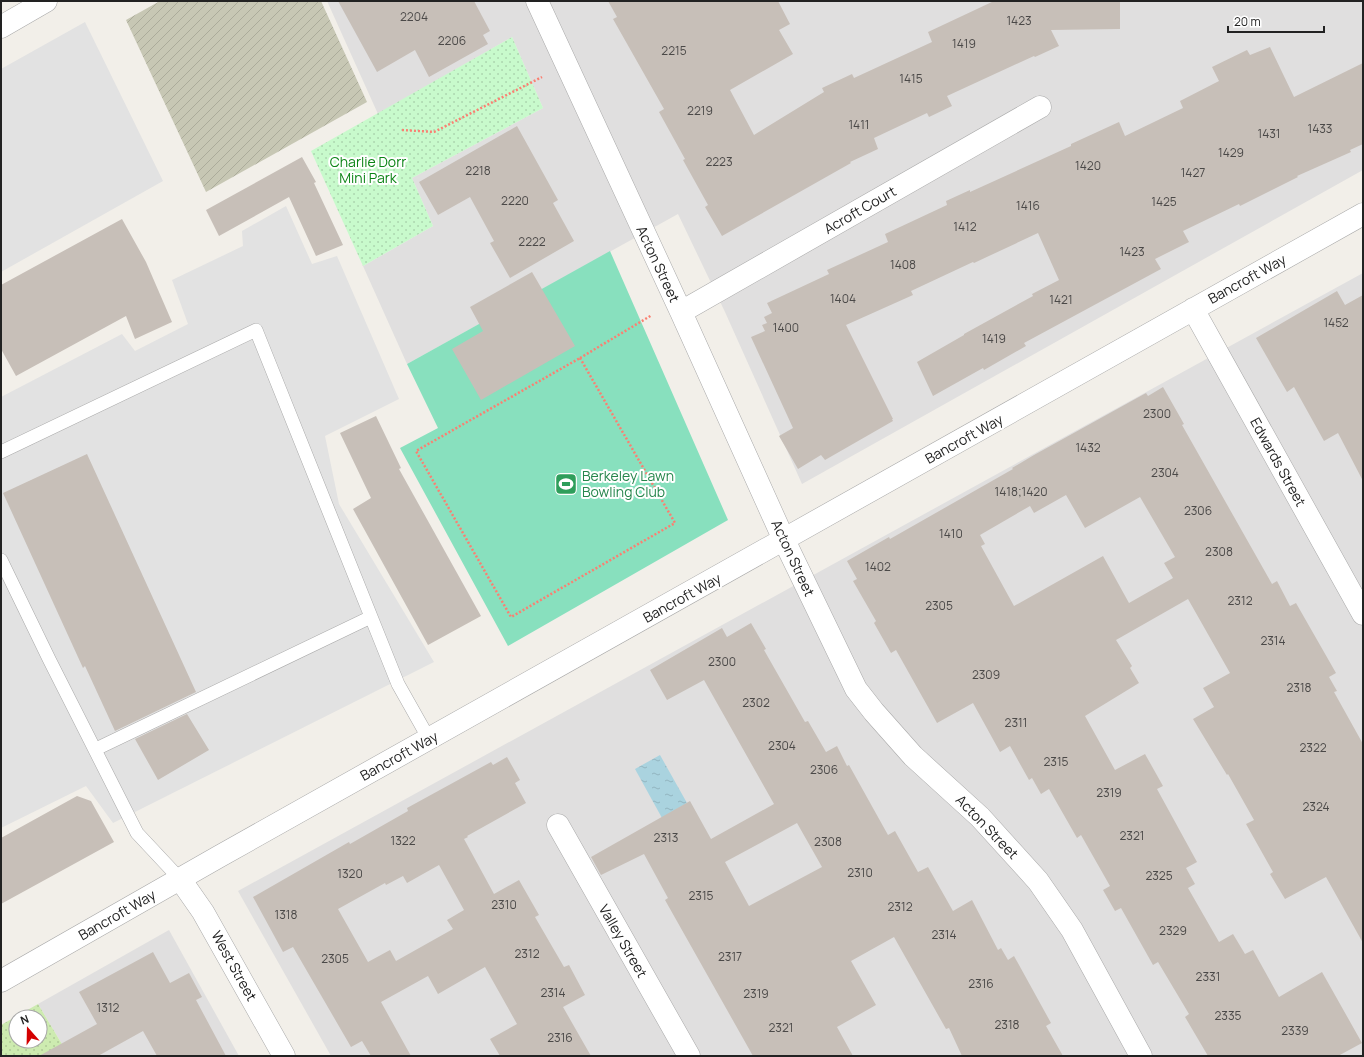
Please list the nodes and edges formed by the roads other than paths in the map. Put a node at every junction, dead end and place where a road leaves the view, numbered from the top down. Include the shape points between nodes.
1 (46, 1) edge
2 (537, 1) edge
3 (1, 27) edge
4 (1040, 107) dead end
5 (1363, 214) edge
6 (678, 306) junction
7 (1193, 309) junction
8 (1, 452) edge
9 (784, 540) junction
10 (1, 560) edge
11 (1363, 614) edge
12 (371, 617) junction
13 (429, 739) junction
14 (96, 749) junction
15 (558, 825) dead end
16 (180, 879) junction
17 (1, 981) edge
18 (284, 1056) edge
19 (688, 1056) edge
20 (1141, 1056) edge

1 - 3 street
2 - 6 street, Acton Street
4 - 6 street, Acroft Court
5 - 7 street, Bancroft Way
6 - 9 street, Acton Street
7 - 9 street, Bancroft Way
7 - 11 street, Edwards Street
8 - 12 lane via 256,330
9 - 13 street, Bancroft Way
9 - 20 street, Acton Street via 856,689 913,756 980,817 1038,881 1072,930
10 - 14 lane
12 - 13 lane via 398,684
12 - 14 lane
13 - 16 street, Bancroft Way
14 - 16 lane via 137,833
15 - 19 street, Valley Street
16 - 17 street, Bancroft Way
16 - 18 street, West Street via 204,912

